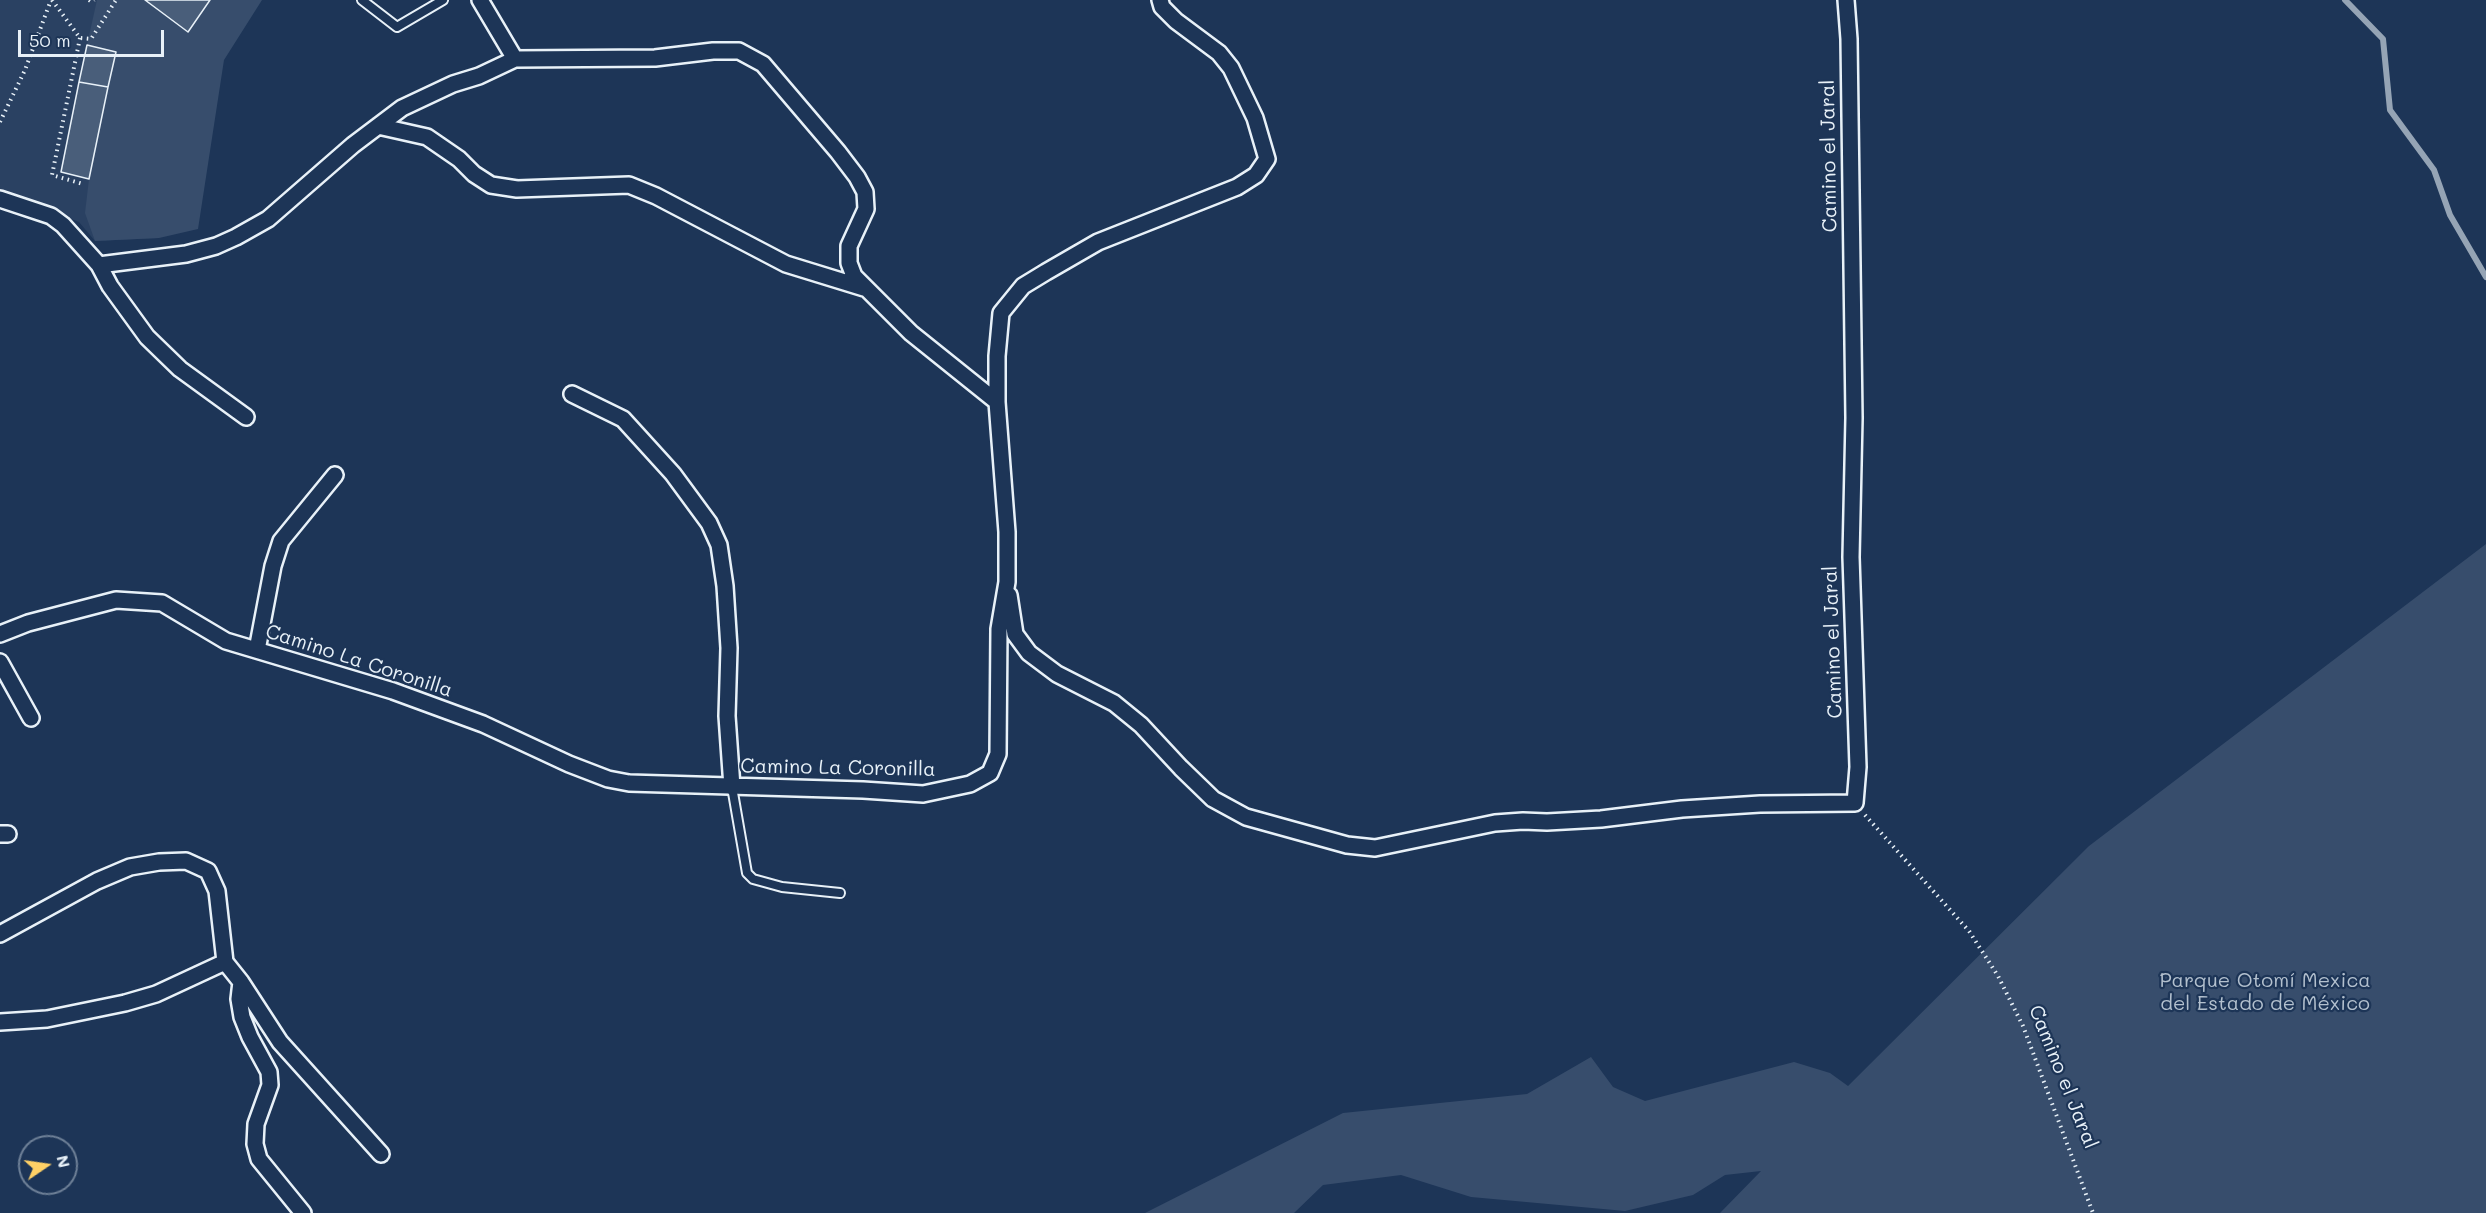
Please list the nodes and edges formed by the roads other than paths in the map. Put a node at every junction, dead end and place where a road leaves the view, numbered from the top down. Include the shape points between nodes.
1 (362, 0) edge
2 (443, 0) edge
3 (480, 0) edge
4 (1160, 0) edge
5 (1846, 0) edge
6 (515, 59) junction
7 (378, 126) junction
8 (0, 199) edge
9 (99, 265) junction
10 (864, 288) junction
11 (572, 394) dead end
12 (997, 402) junction
13 (246, 417) dead end
14 (335, 475) dead end
15 (1007, 582) junction
16 (0, 634) edge
17 (257, 650) junction
18 (0, 662) edge
19 (31, 718) dead end
20 (732, 787) junction
21 (840, 893) dead end
22 (0, 934) edge
23 (225, 962) junction
24 (241, 982) junction
25 (0, 1022) edge
26 (381, 1154) dead end
27 (303, 1213) edge

1 - 2 lane via 397,27
3 - 6 street
4 - 12 street, Camino La Coronilla via 1176,21 1219,53 1231,68 1256,118 1267,159 1256,175 1237,187 1098,242 1023,286 1001,313
5 - 15 street, Camino el Jaral via 1854,418 1851,556 1858,767 1855,803 1760,804 1601,819 1523,820 1375,848 1347,845 1246,817 1213,799 1141,725 1114,703 1029,653 1014,634
6 - 7 street via 402,108
6 - 10 street via 655,58 739,51 763,64 838,152 865,192 866,209 849,246 849,263
7 - 9 street via 268,219 236,237 186,254
7 - 10 street via 427,137 491,185 517,189 628,185 786,264
8 - 9 street via 51,216
9 - 13 street via 147,337 180,369
10 - 12 street via 911,333
11 - 20 street via 623,419 673,474 709,523 719,546 729,648 727,716
12 - 15 street, Camino La Coronilla
14 - 17 street via 281,541
15 - 20 street, Camino La Coronilla via 999,629 999,754 990,773 955,789 923,794
16 - 17 street, Camino La Coronilla via 116,600 162,603 226,641
17 - 20 street, Camino La Coronilla via 403,694 608,779
18 - 19 street
20 - 21 lane via 747,873 753,879 782,887
22 - 23 street via 130,867 186,861 208,871 217,891
23 - 24 street
23 - 25 street via 125,1004 47,1019
24 - 26 street via 280,1042
24 - 27 street via 242,1017 269,1072 270,1085 256,1124 259,1159

